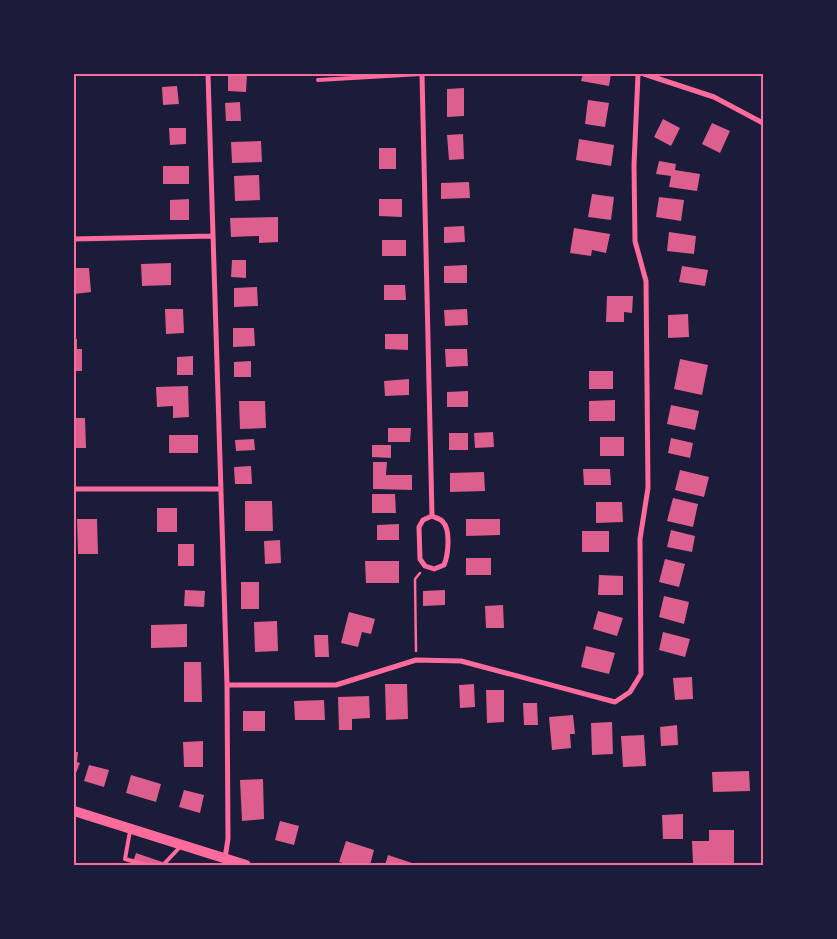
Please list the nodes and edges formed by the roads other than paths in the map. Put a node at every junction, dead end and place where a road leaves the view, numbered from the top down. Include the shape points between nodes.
1 (208, 74) edge
2 (421, 74) edge
3 (638, 74) edge
4 (644, 74) edge
5 (318, 80) dead end
6 (763, 123) edge
7 (213, 236) junction
8 (74, 239) edge
9 (221, 488) junction
10 (74, 489) edge
11 (432, 516) junction
12 (227, 685) junction
13 (74, 811) edge
14 (130, 828) junction
15 (182, 845) junction
16 (225, 859) junction
17 (146, 865) edge
18 (163, 865) edge
19 (246, 865) edge

1 - 7 street
2 - 5 lane
2 - 11 street
3 - 12 street via 635,241 646,281 648,488 640,539 641,674 630,692 615,702 461,661 416,660 336,685
4 - 6 street via 714,96
7 - 8 street
7 - 9 street
9 - 10 street
9 - 12 street
11 - 11 street via 442,520 447,527 448,556 444,565 434,569 425,566 420,559 419,527 423,520
12 - 16 street via 228,839
13 - 14 main road
14 - 15 main road
14 - 17 lane via 125,859
15 - 16 main road
15 - 18 lane
16 - 19 main road

